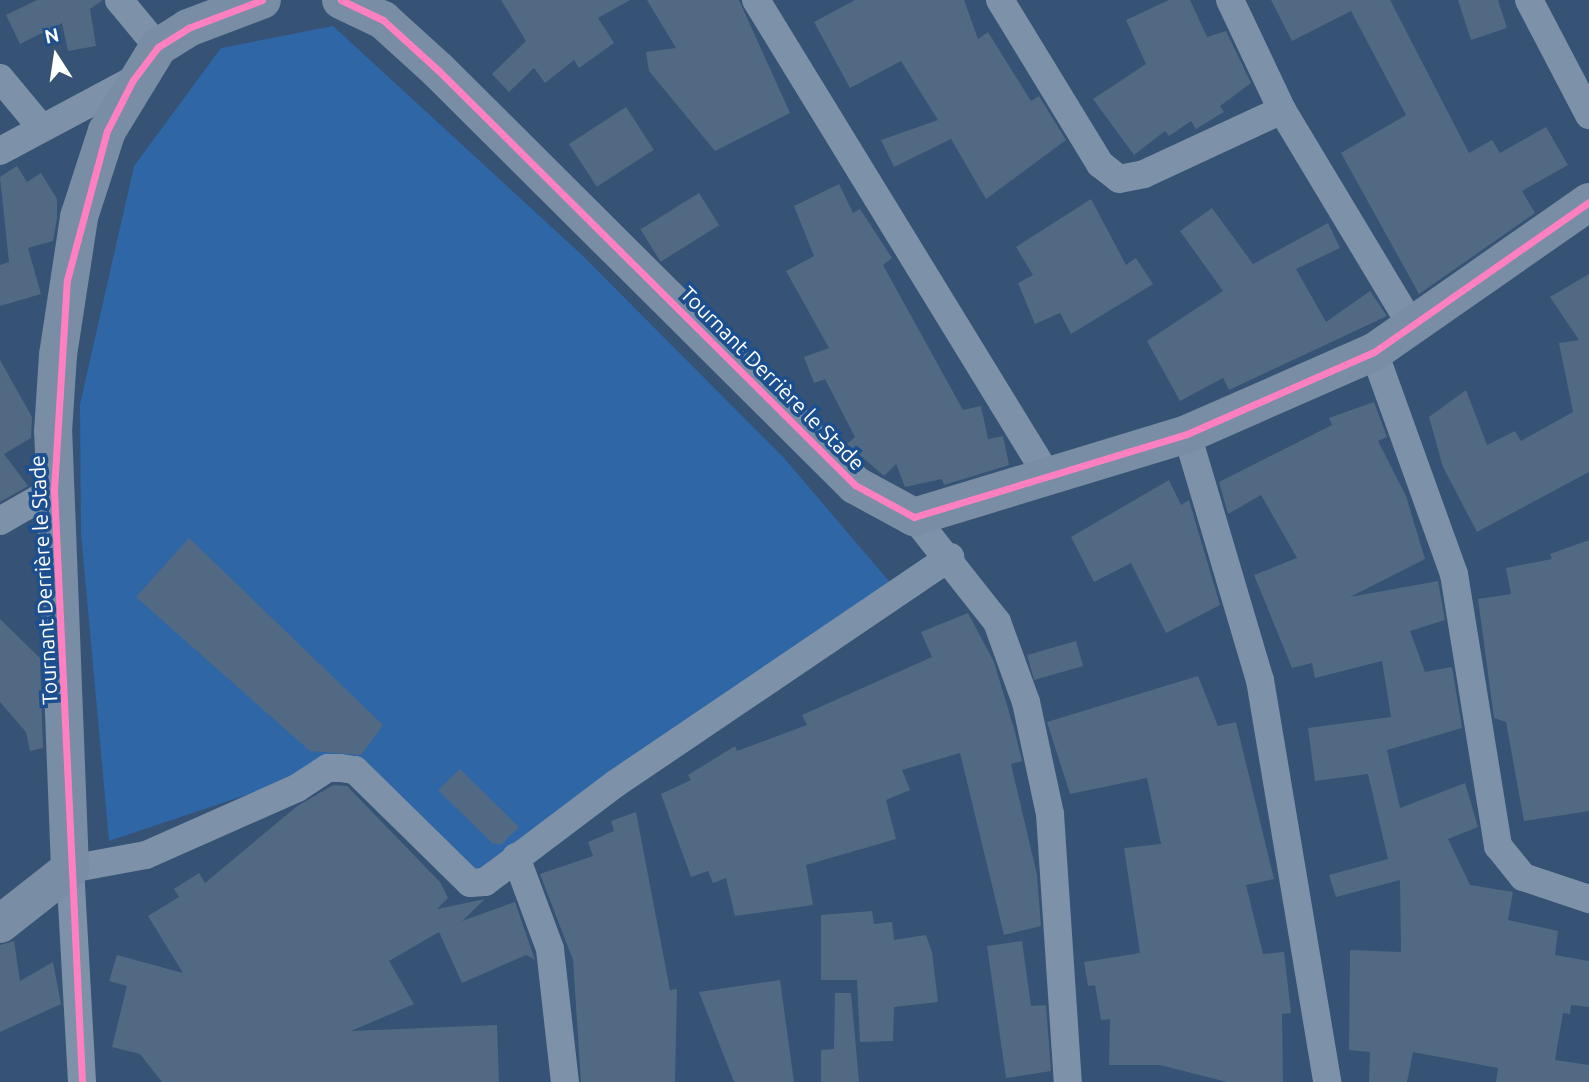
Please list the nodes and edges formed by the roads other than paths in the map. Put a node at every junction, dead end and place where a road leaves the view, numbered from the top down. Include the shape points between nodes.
1 (119, 0) edge
2 (262, 0) edge
3 (341, 0) edge
4 (756, 0) edge
5 (1000, 0) edge
6 (1230, 0) edge
7 (1529, 0) edge
8 (158, 47) junction
9 (0, 78) edge
10 (133, 80) junction
11 (1282, 110) junction
12 (1589, 115) edge
13 (40, 127) junction
14 (0, 150) edge
15 (1589, 202) edge
16 (1413, 328) junction
17 (1374, 352) junction
18 (1188, 434) junction
19 (1050, 480) junction
20 (54, 490) junction
21 (914, 517) junction
22 (0, 521) edge
23 (950, 557) junction
24 (516, 857) junction
25 (70, 869) junction
26 (1589, 899) edge
27 (0, 924) edge
28 (82, 1082) edge
29 (565, 1082) edge
30 (1068, 1082) edge
31 (1327, 1082) edge

1 - 8 street
2 - 8 street, Tournant Derrière le Stade via 188,28
3 - 21 street, Tournant Derrière le Stade via 383,19 447,78 855,485
4 - 19 street
5 - 11 street via 1100,163 1119,179 1144,174
6 - 11 street
7 - 12 street
8 - 10 street, Tournant Derrière le Stade
9 - 13 street
10 - 13 street
10 - 20 street, Tournant Derrière le Stade via 107,131 67,280
11 - 16 street
13 - 14 street
15 - 16 street
16 - 17 street
17 - 18 street
17 - 26 street via 1454,574 1498,846 1523,877
18 - 19 street
18 - 31 street via 1261,680
19 - 21 street
20 - 22 street
20 - 25 street, Tournant Derrière le Stade
21 - 23 street
23 - 24 street
23 - 30 street via 997,622 1026,702 1050,814
24 - 25 street via 485,882 470,883 355,770 328,768 297,788 146,855
24 - 29 street via 550,949
25 - 27 street
25 - 28 street

